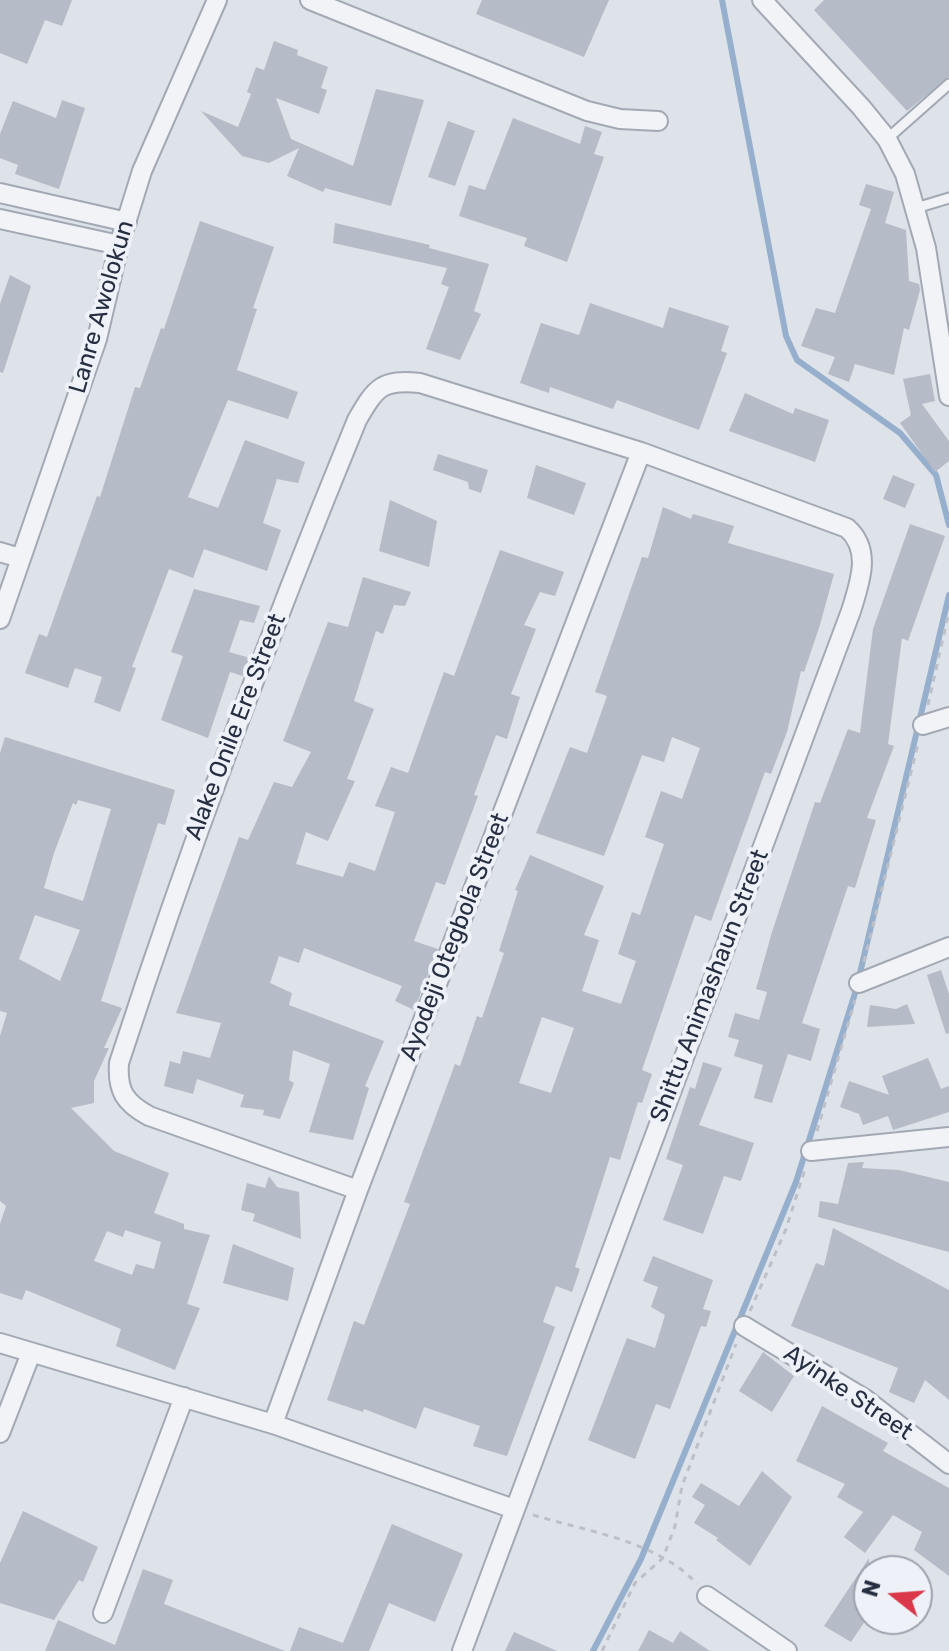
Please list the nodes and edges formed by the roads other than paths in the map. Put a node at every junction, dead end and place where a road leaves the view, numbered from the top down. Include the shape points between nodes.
1 (217, 0) edge
2 (310, 0) edge
3 (762, 0) edge
4 (949, 84) edge
5 (658, 121) dead end
6 (887, 139) junction
7 (0, 193) edge
8 (949, 198) edge
9 (916, 208) junction
10 (0, 219) edge
11 (127, 222) junction
12 (119, 245) junction
13 (949, 396) edge
14 (641, 452) junction
15 (0, 552) edge
16 (20, 558) junction
17 (0, 619) edge
18 (949, 717) edge
19 (923, 725) dead end
20 (949, 947) edge
21 (859, 983) dead end
22 (949, 1137) edge
23 (811, 1151) dead end
24 (358, 1190) junction
25 (744, 1326) dead end
26 (0, 1343) edge
27 (31, 1353) junction
28 (184, 1397) junction
29 (273, 1424) junction
30 (0, 1433) edge
31 (949, 1464) edge
32 (514, 1509) junction
33 (707, 1596) road end
34 (103, 1613) dead end
35 (462, 1651) edge
36 (787, 1651) edge

1 - 11 street, Lanre Awolokun via 159,126
2 - 5 street via 587,111
3 - 6 street
4 - 6 lane
6 - 9 street
7 - 11 street
8 - 9 lane
9 - 13 street
10 - 12 street
11 - 12 street, Lanre Awolokun
12 - 16 street, Lanre Awolokun via 97,339
14 - 24 street, Ayodeji Otegbola Street
14 - 24 street, Alake Onile Ere Street via 420,383 381,385 357,420 289,587 182,871 118,1078 130,1106 149,1116
14 - 32 street, Shittu Animashaun Street via 847,528 859,539 861,578
15 - 16 street
16 - 17 street, Lanre Awolokun
18 - 19 street
20 - 21 street
22 - 23 street
24 - 29 street, Ayodeji Otegbola Street
25 - 31 street, Ayinke Street via 865,1399
26 - 27 street
27 - 28 street
27 - 30 street
28 - 29 street
28 - 34 street
29 - 32 street
32 - 35 street, Shittu Animashaun Street
33 - 36 street

